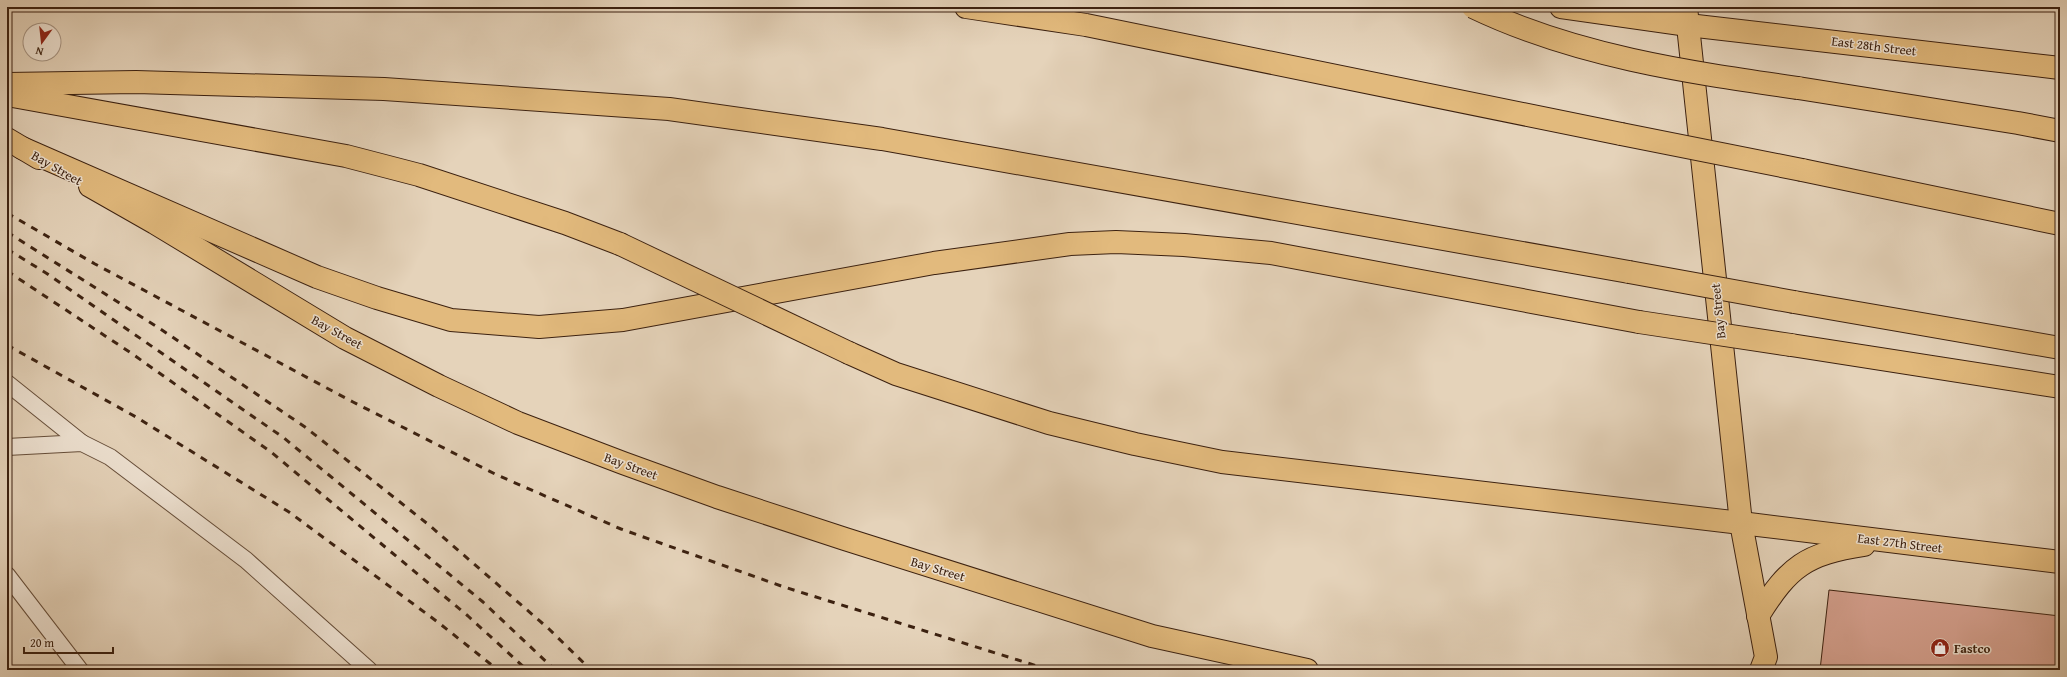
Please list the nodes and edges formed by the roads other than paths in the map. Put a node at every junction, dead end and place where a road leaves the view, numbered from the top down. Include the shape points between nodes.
1 (966, 7) edge
2 (1473, 7) edge
3 (1561, 7) edge
4 (1615, 7) edge
5 (1687, 16) edge
6 (2060, 68) edge
7 (7, 84) edge
8 (7, 95) edge
9 (2060, 131) edge
10 (15, 143) edge
11 (2060, 224) edge
12 (2060, 348) edge
13 (7, 383) edge
14 (2060, 387) edge
15 (82, 443) junction
16 (7, 446) edge
17 (1741, 523) junction
18 (1890, 541) junction
19 (2060, 562) edge
20 (7, 574) edge
21 (1758, 616) junction
22 (80, 670) edge
23 (369, 670) edge
24 (1307, 670) edge
25 (1761, 670) edge

1 - 11 main road, bridge via 1086,25
2 - 9 main road, bridge via 1555,41 1626,60
3 - 5 main road
4 - 5 main road
5 - 6 main road, East 28th Street
5 - 17 main road, Bay Street
7 - 12 main road, bridge via 136,82 384,89 669,109 882,139
8 - 17 main road, East 27th Street, bridge via 346,156 419,175 565,223 620,244 896,374 1049,423 1222,462
10 - 14 main road, bridge via 317,277 376,298 458,321 539,327 623,320 934,263 1070,244 1116,242 1184,245 1271,254 1638,322
10 - 24 main road, Bay Street via 155,223 345,338 439,386 518,422 717,497 1152,636
13 - 15 lane
15 - 16 lane
15 - 23 lane via 110,457 246,560
17 - 18 main road, East 27th Street
17 - 21 main road, Bay Street
18 - 19 main road, East 27th Street
18 - 21 main road via 1840,549 1810,558 1776,588
20 - 22 lane
21 - 25 main road, Bay Street via 1766,657

